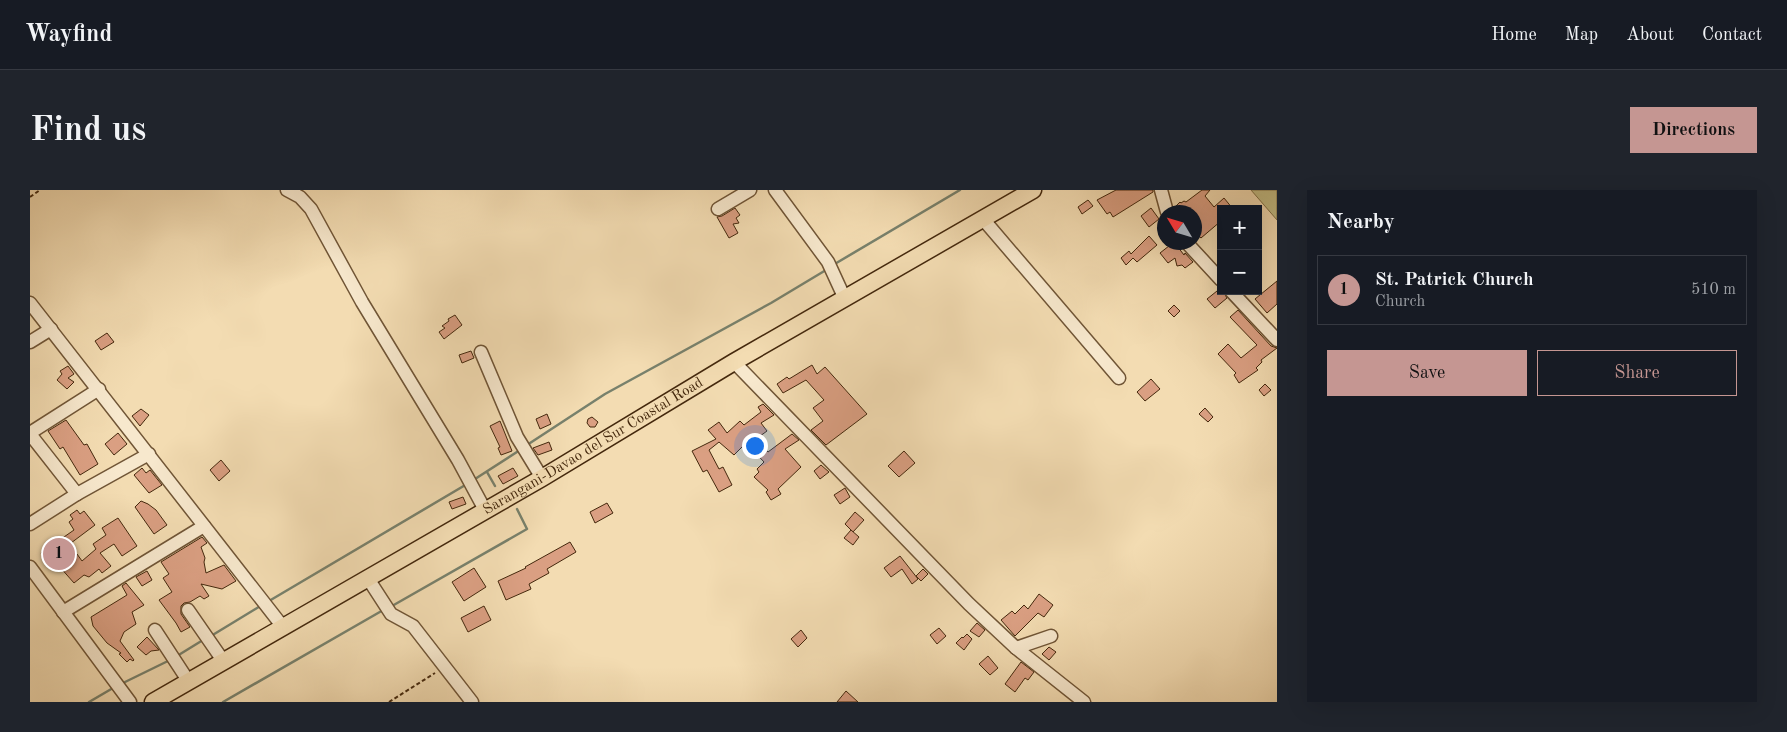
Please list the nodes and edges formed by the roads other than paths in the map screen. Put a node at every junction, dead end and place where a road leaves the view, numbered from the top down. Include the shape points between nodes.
1 (287, 190) edge
2 (750, 190) edge
3 (775, 190) edge
4 (1033, 190) edge
5 (1161, 190) edge
6 (1165, 205) edge
7 (718, 208) dead end
8 (983, 219) junction
9 (1193, 250) edge
10 (1217, 276) edge
11 (1235, 295) edge
12 (845, 299) junction
13 (30, 303) edge
14 (51, 329) junction
15 (1277, 340) edge
16 (30, 342) edge
17 (481, 352) dead end
18 (734, 362) junction
19 (1119, 378) dead end
20 (99, 389) junction
21 (30, 434) edge
22 (148, 454) junction
23 (542, 478) junction
24 (77, 494) junction
25 (485, 510) junction
26 (30, 524) edge
27 (204, 526) junction
28 (30, 567) edge
29 (367, 577) junction
30 (188, 610) dead end
31 (63, 612) junction
32 (283, 627) junction
33 (154, 630) dead end
34 (1051, 636) dead end
35 (1016, 648) junction
36 (224, 662) junction
37 (189, 682) junction
38 (130, 702) edge
39 (153, 702) edge
40 (472, 702) edge
41 (1084, 702) edge

1 - 25 street via 312,210 362,302
2 - 7 street
3 - 12 street via 828,262
4 - 8 main road, Sarangani-Davao del Sur Coastal Road
5 - 6 street
8 - 12 main road, Sarangani-Davao del Sur Coastal Road
8 - 19 street
9 - 10 street
11 - 15 street
12 - 18 main road, Sarangani-Davao del Sur Coastal Road
13 - 14 street
14 - 16 street
14 - 20 street
17 - 23 street via 517,437
18 - 23 main road, Sarangani-Davao del Sur Coastal Road
18 - 35 street
20 - 21 street
20 - 22 street
21 - 24 street
22 - 24 street
22 - 27 street
23 - 25 main road, Sarangani-Davao del Sur Coastal Road
24 - 26 street
25 - 29 main road, Sarangani-Davao del Sur Coastal Road
27 - 31 street
27 - 32 street
28 - 31 street
29 - 32 main road, Sarangani-Davao del Sur Coastal Road
29 - 40 street via 391,614 413,626
30 - 36 street
31 - 38 street
32 - 36 main road, Sarangani-Davao del Sur Coastal Road
33 - 37 street
34 - 35 street
35 - 41 street
36 - 37 main road, Sarangani-Davao del Sur Coastal Road
37 - 39 main road, Sarangani-Davao del Sur Coastal Road

